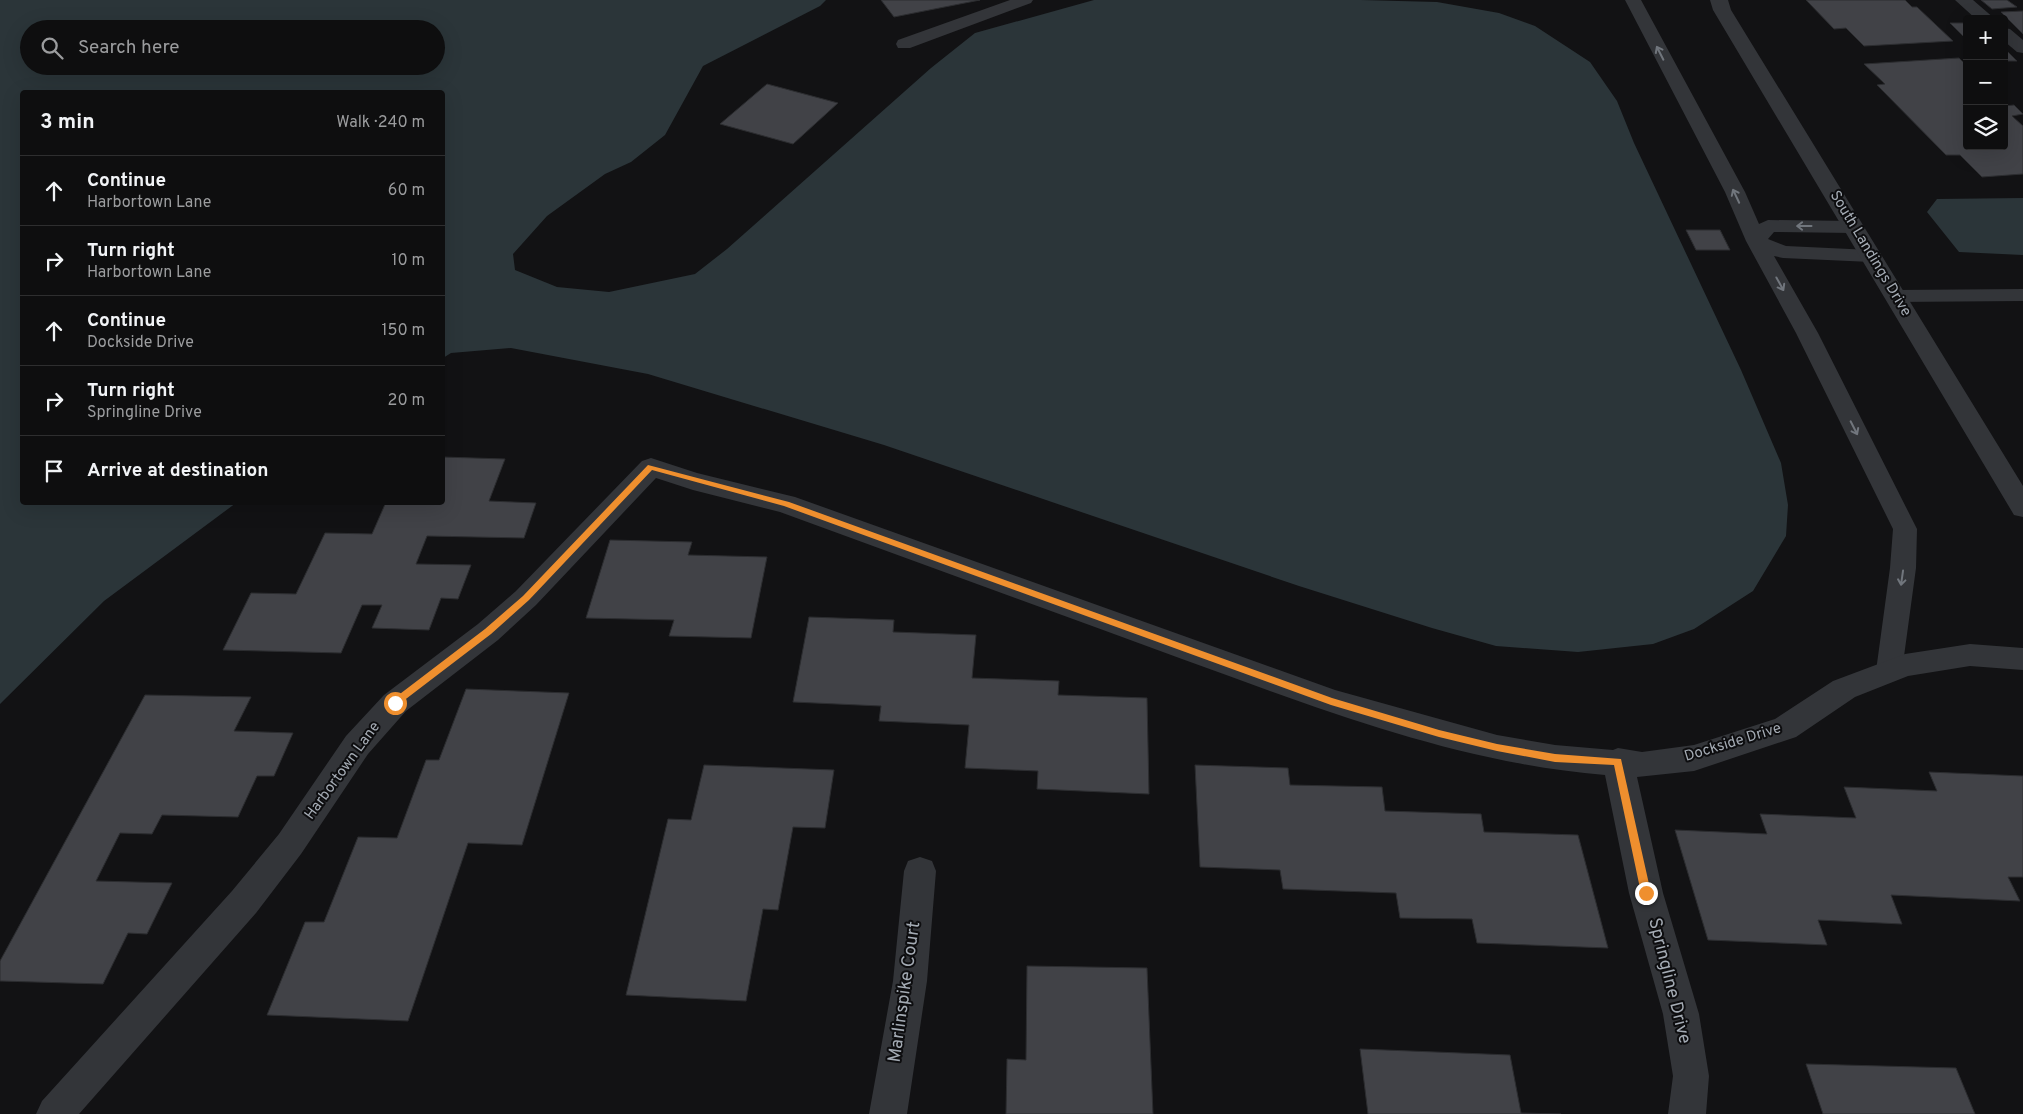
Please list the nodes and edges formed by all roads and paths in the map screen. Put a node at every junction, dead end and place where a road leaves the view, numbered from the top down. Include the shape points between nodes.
1 (1024, 0) edge
2 (1634, 0) edge
3 (1719, 0) edge
4 (1963, 0) edge
5 (1981, 15) edge
6 (2008, 36) edge
7 (904, 44) dead end
8 (2023, 48) edge
9 (1853, 227) junction
10 (1756, 241) junction
11 (1870, 256) junction
12 (1895, 296) junction
13 (2023, 296) edge
14 (693, 481) joint
15 (2023, 508) edge
16 (2023, 659) edge
17 (1890, 671) junction
18 (1618, 761) junction
19 (920, 871) dead end
20 (55, 1114) edge
21 (888, 1114) edge
22 (1687, 1114) edge

1 - 7 lane
10 -> 2 lane via 1735,192
3 - 9 street, South Landings Drive
4 - 5 lane
6 - 8 lane
9 -> 10 lane via 1768,226
9 - 11 street, South Landings Drive
10 - 11 lane via 1783,252
10 -> 17 lane via 1807,333 1905,529
11 - 12 street, South Landings Drive
12 - 13 lane
12 - 15 street, South Landings Drive
14 - 18 street, Dockside Drive via 786,504 1340,704 1439,734 1555,758
14 - 20 street, Harbortown Lane via 651,467 526,598 488,632 395,703 358,745 290,844 244,902
16 - 17 street, Dockside Drive via 1970,655 1905,665
17 - 18 street, Dockside Drive via 1844,689 1785,728 1703,755 1642,765
18 - 22 street, Springline Drive via 1646,893 1680,1014 1691,1076
19 - 21 street, Marlinspike Court via 910,981

